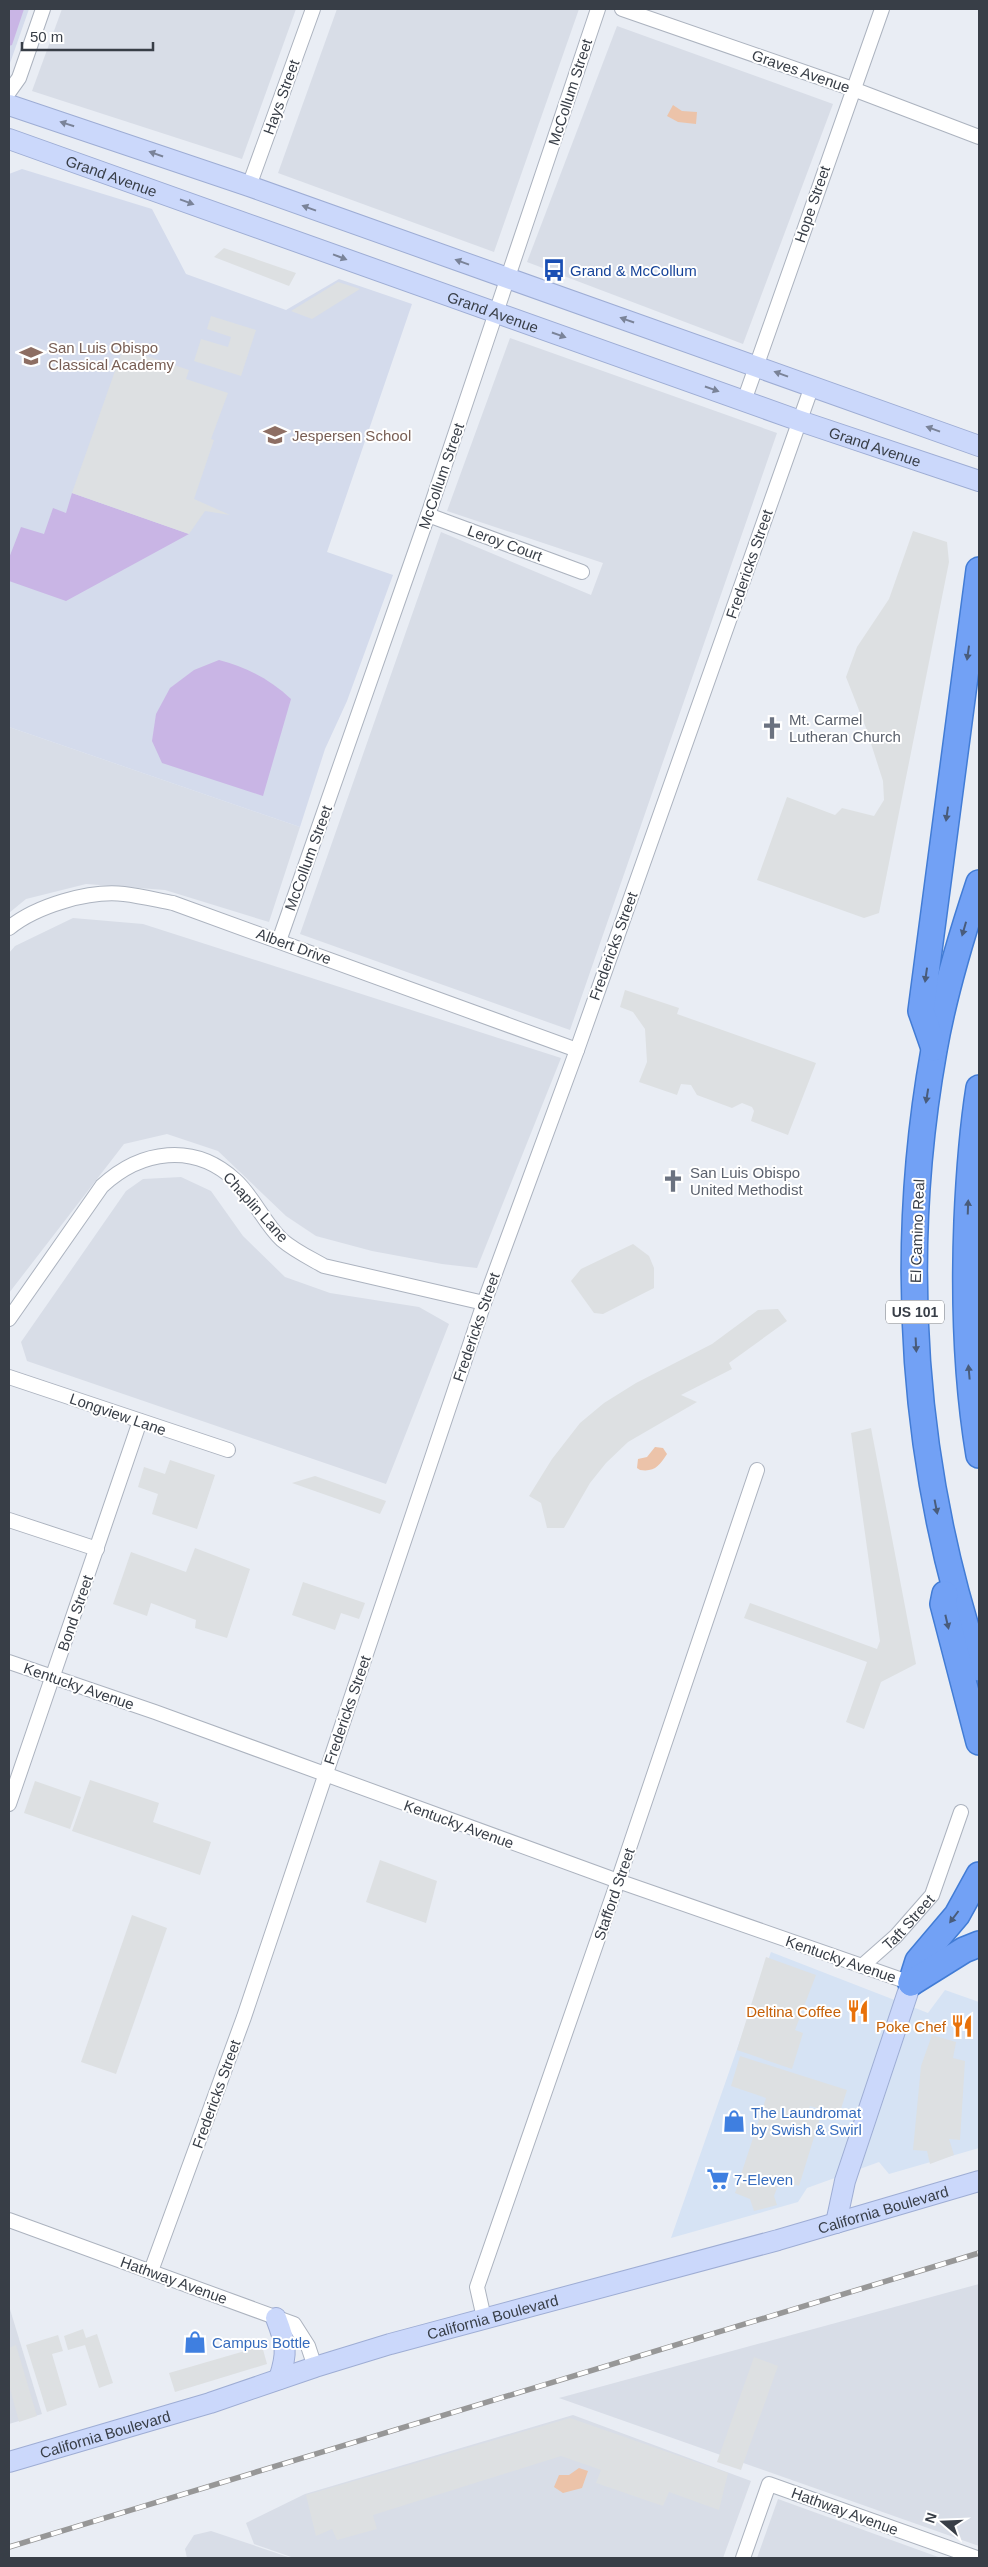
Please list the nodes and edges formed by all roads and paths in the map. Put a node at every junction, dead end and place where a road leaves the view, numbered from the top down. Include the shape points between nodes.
1 (43, 9) edge
2 (312, 9) edge
3 (598, 9) edge
4 (622, 9) edge
5 (882, 9) edge
6 (853, 89) junction
7 (9, 92) edge
8 (9, 105) edge
9 (979, 137) edge
10 (9, 139) edge
11 (249, 186) junction
12 (508, 279) junction
13 (497, 313) junction
14 (756, 365) junction
15 (812, 386) junction
16 (744, 401) junction
17 (800, 421) junction
18 (979, 446) edge
19 (979, 481) edge
20 (428, 515) junction
21 (979, 570) edge
22 (582, 572) dead end
23 (979, 883) edge
24 (9, 928) edge
25 (279, 941) junction
26 (934, 1048) junction
27 (577, 1050) junction
28 (979, 1088) edge
29 (979, 1233) edge
30 (965, 1273) junction
31 (484, 1303) junction
32 (9, 1320) edge
33 (9, 1377) edge
34 (140, 1422) junction
35 (228, 1450) dead end
36 (979, 1455) edge
37 (757, 1470) dead end
38 (9, 1520) edge
39 (97, 1549) junction
40 (951, 1575) junction
41 (9, 1662) edge
42 (979, 1668) edge
43 (53, 1678) junction
44 (979, 1742) edge
45 (325, 1774) junction
46 (9, 1804) edge
47 (961, 1812) dead end
48 (979, 1875) edge
49 (618, 1881) junction
50 (979, 1944) edge
51 (862, 1966) junction
52 (911, 1983) junction
53 (979, 2182) edge
54 (9, 2220) edge
55 (836, 2223) junction
56 (151, 2271) junction
57 (276, 2318) junction
58 (484, 2318) junction
59 (314, 2367) junction
60 (279, 2379) junction
61 (9, 2462) edge
62 (743, 2558) edge
63 (977, 2558) edge

1 - 7 street via 19,78
2 - 11 street, Hays Street
3 - 12 street, McCollum Street
4 - 6 street, Graves Avenue
5 - 6 street, Hope Street
6 - 9 street, Graves Avenue
6 - 14 street, Hope Street
11 -> 8 street
10 -> 13 street, Grand Avenue
12 -> 11 street
12 - 13 street, McCollum Street
14 -> 12 street
13 -> 16 street, Grand Avenue
13 - 20 street, McCollum Street
15 -> 14 street
14 - 16 street, Hope Street
15 - 17 street, Fredericks Street
18 -> 15 street
16 - 17 street, Grand Avenue
17 - 19 street, Grand Avenue
17 - 27 street, Fredericks Street
20 - 22 street, Leroy Court
20 - 25 street, McCollum Street
21 -> 26 highway via 921,1011
23 -> 26 highway, El Camino Real / US 101 via 951,976
24 - 25 street, Albert Drive via 23,917 71,898 123,893 173,904
25 - 27 street, Albert Drive
26 -> 40 highway, El Camino Real / US 101 via 923,1119 914,1289 922,1416 935,1503
27 - 31 street, Fredericks Street
30 -> 28 highway, US 101 via 970,1160
29 - 30 highway
36 -> 30 highway, US 101 via 968,1359
31 - 32 street, Chaplin Lane via 324,1266 283,1240 236,1180 221,1169 190,1156 170,1155 133,1163 102,1186
31 - 45 street, Fredericks Street
33 - 34 street, Longview Lane
34 - 35 street, Longview Lane
34 - 39 street, Bond Street
37 - 49 street, Stafford Street
38 - 39 street
39 - 43 street, Bond Street
40 - 42 highway, El Camino Real / US 101
40 -> 44 highway via 943,1604
41 - 43 street, Kentucky Avenue
43 - 45 street, Kentucky Avenue
43 - 46 street, Bond Street
45 - 49 street, Kentucky Avenue
45 - 56 street, Fredericks Street via 238,2034
47 - 51 street, Taft Street via 932,1895 896,1936
48 -> 52 highway via 957,1915 918,1961
49 - 51 street, Kentucky Avenue
49 - 58 street, Stafford Street via 477,2287
50 - 52 highway
51 - 52 street, Kentucky Avenue
52 - 55 street via 845,2181
53 - 55 street, California Boulevard
54 - 56 street, Hathway Avenue
55 - 58 street, California Boulevard
56 - 57 street, Hathway Avenue
57 - 59 street, Hathway Avenue via 294,2324 308,2346
57 - 60 street via 283,2335 286,2357
58 - 59 street, California Boulevard
59 - 60 street, California Boulevard
60 - 61 street, California Boulevard via 210,2403
62 - 63 street, Hathway Avenue via 770,2484

